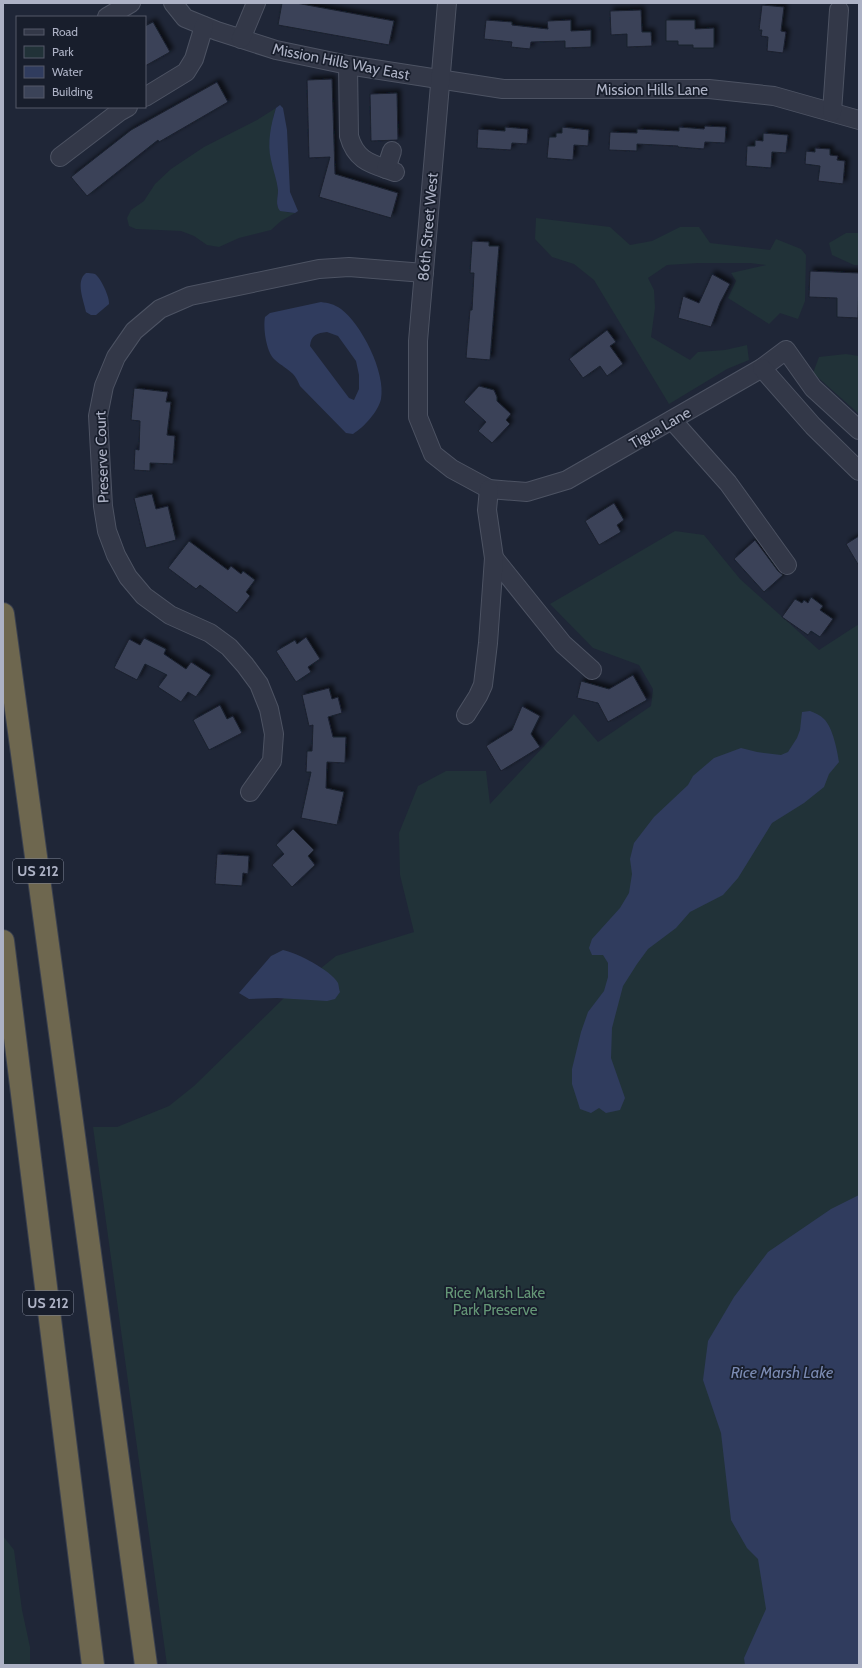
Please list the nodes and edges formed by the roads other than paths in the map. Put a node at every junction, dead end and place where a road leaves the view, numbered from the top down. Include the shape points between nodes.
1 (131, 3) edge
2 (173, 3) edge
3 (256, 3) edge
4 (447, 3) edge
5 (839, 10) dead end
6 (109, 16) edge
7 (204, 26) junction
8 (241, 39) junction
9 (348, 65) junction
10 (441, 81) junction
11 (146, 96) edge
12 (126, 108) edge
13 (832, 112) junction
14 (859, 120) edge
15 (392, 151) dead end
16 (60, 157) dead end
17 (424, 273) junction
18 (762, 368) junction
19 (672, 420) junction
20 (859, 430) edge
21 (431, 449) joint
22 (859, 471) edge
23 (489, 489) junction
24 (494, 558) junction
25 (787, 565) dead end
26 (3, 614) edge
27 (592, 670) dead end
28 (466, 715) dead end
29 (250, 792) dead end
30 (3, 941) edge
31 (93, 1665) edge
32 (146, 1665) edge

1 - 6 street
2 - 7 street, Mission Hills Way East via 186,18
3 - 8 street
4 - 10 street, 86th Street West
5 - 13 street
7 - 8 street, Mission Hills Way East
7 - 11 street via 194,58 186,72
8 - 9 street, Mission Hills Way East via 276,50
9 - 10 street, Mission Hills Way East
9 - 15 street via 348,136 351,145 364,161 391,171
10 - 13 street, Mission Hills Lane via 503,89 709,89 774,96
10 - 17 street, 86th Street West
12 - 16 street
13 - 14 street, Mission Hills Lane
17 - 21 street, 86th Street West via 418,341 418,417
17 - 29 street, Preserve Court via 349,267 319,269 190,296 160,309 134,331 116,357 104,386 98,416 103,506 107,531 128,577 144,596 170,615 210,634 229,647 258,684 269,709 274,734 272,761
18 - 19 street, Tigua Lane
18 - 20 street, Tigua Lane via 786,350 813,388
18 - 22 street via 813,426
19 - 23 street, Tigua Lane via 567,480 527,492
19 - 25 street via 728,483
21 - 23 street, Tigua Lane via 433,454 452,469
23 - 24 street via 487,510
24 - 27 street via 563,644
24 - 28 street via 483,685
26 - 32 highway, US 212
30 - 31 highway, US 212

